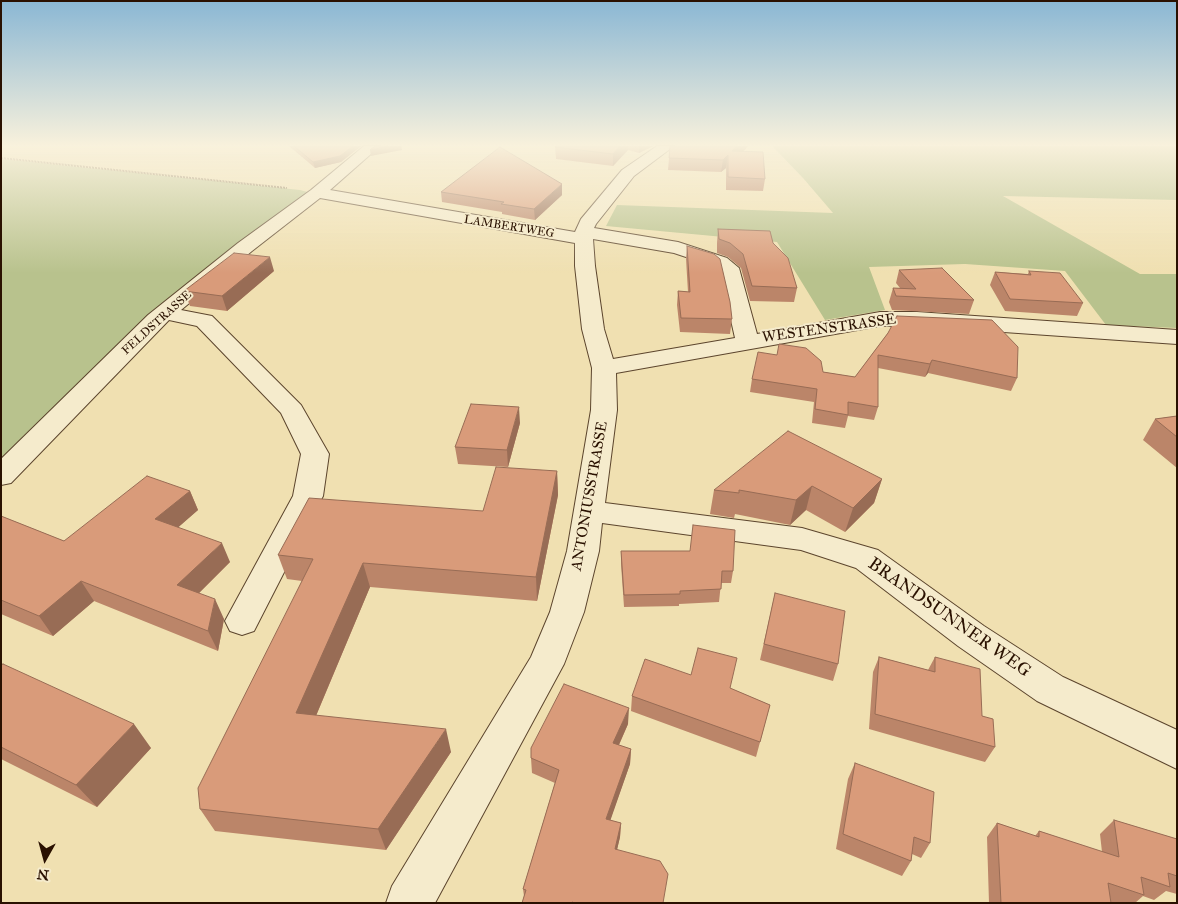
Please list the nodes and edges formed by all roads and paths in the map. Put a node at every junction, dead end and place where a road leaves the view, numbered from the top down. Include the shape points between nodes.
1 (293, 188) edge
2 (323, 188) edge
3 (616, 188) edge
4 (317, 193) junction
5 (584, 235) junction
6 (165, 313) junction
7 (1177, 337) edge
8 (747, 341) junction
9 (604, 368) junction
10 (1, 476) edge
11 (589, 511) junction
12 (242, 621) dead end
13 (1177, 750) edge
14 (410, 903) edge

1 - 4 path
2 - 4 street, FELDSTRASSE
3 - 5 street via 587,223
4 - 5 street, LAMBERTWEG
4 - 6 street, FELDSTRASSE
5 - 8 street, LAMBERTWEG via 678,248 720,262 729,268
5 - 9 street, ANTONIUSSTRASSE via 592,329
6 - 10 street, FELDSTRASSE
6 - 12 street via 204,321 292,410 315,454 308,496
7 - 8 street, WESTENSTRASSE via 880,319
8 - 9 street, WESTENSTRASSE
9 - 11 street, ANTONIUSSTRASSE via 604,410
11 - 13 street, BRANDSUNNER WEG via 802,539 867,559 971,636 1050,689
11 - 14 street, ANTONIUSSTRASSE via 583,551 567,612 546,664

